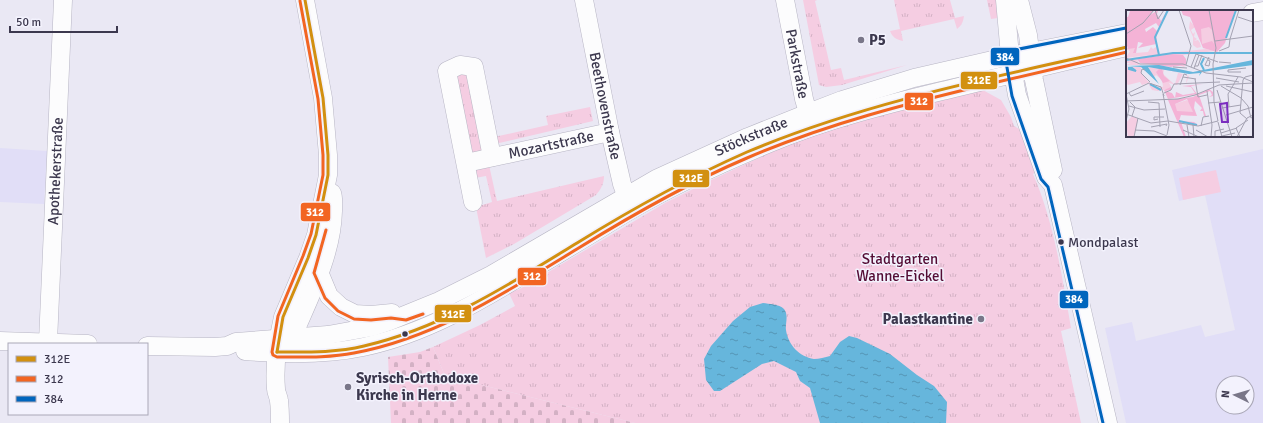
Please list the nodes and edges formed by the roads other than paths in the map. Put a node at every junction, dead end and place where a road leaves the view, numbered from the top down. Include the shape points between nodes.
1 (63, 0) edge
2 (305, 0) edge
3 (584, 0) edge
4 (785, 0) edge
5 (1005, 0) edge
6 (1019, 0) edge
7 (1263, 11) edge
8 (1253, 14) edge
9 (1126, 33) edge
10 (1126, 47) edge
11 (1010, 56) junction
12 (1031, 61) junction
13 (1012, 74) junction
14 (810, 120) junction
15 (610, 132) junction
16 (492, 157) junction
17 (466, 163) junction
18 (328, 175) junction
19 (1052, 184) junction
20 (473, 202) dead end
21 (629, 203) junction
22 (319, 272) junction
23 (405, 315) junction
24 (0, 341) edge
25 (48, 342) junction
26 (68, 343) edge
27 (284, 345) junction
28 (148, 346) edge
29 (280, 423) edge
30 (1108, 423) edge

1 - 25 street, Apothekerstraße
2 - 18 street via 323,98
3 - 15 street, Beethovenstraße
4 - 14 street, Parkstraße
5 - 11 street
6 - 12 street via 1028,35
7 - 8 street
9 - 12 street, Stöckstraße
10 - 12 street, Stöckstraße
11 - 12 street, Stöckstraße
11 - 13 street
11 - 14 street, Stöckstraße via 914,78 842,100
12 - 13 street, Stöckstraße
12 - 19 street via 1054,175
13 - 14 street, Stöckstraße via 873,108
13 - 19 street via 1038,156 1046,177
14 - 21 street, Stöckstraße via 748,137 681,167
15 - 16 street, Mozartstraße
15 - 21 street, Beethovenstraße
16 - 17 street, Mozartstraße
16 - 17 street, Mozartstraße via 474,67 460,65 447,71
17 - 20 street
18 - 22 street via 333,196 333,217
18 - 27 street via 316,235 283,317
19 - 30 street
21 - 23 street, Stöckstraße via 492,275
21 - 27 street, Stöckstraße via 500,289 458,312 421,328 361,347 321,352
22 - 23 street, Stöckstraße via 329,296 341,307 355,314
22 - 27 street
23 - 27 street, Stöckstraße via 372,327
24 - 25 street
25 - 26 street
27 - 28 street, Stöckstraße via 236,342 227,346
27 - 29 street via 282,391 279,399

